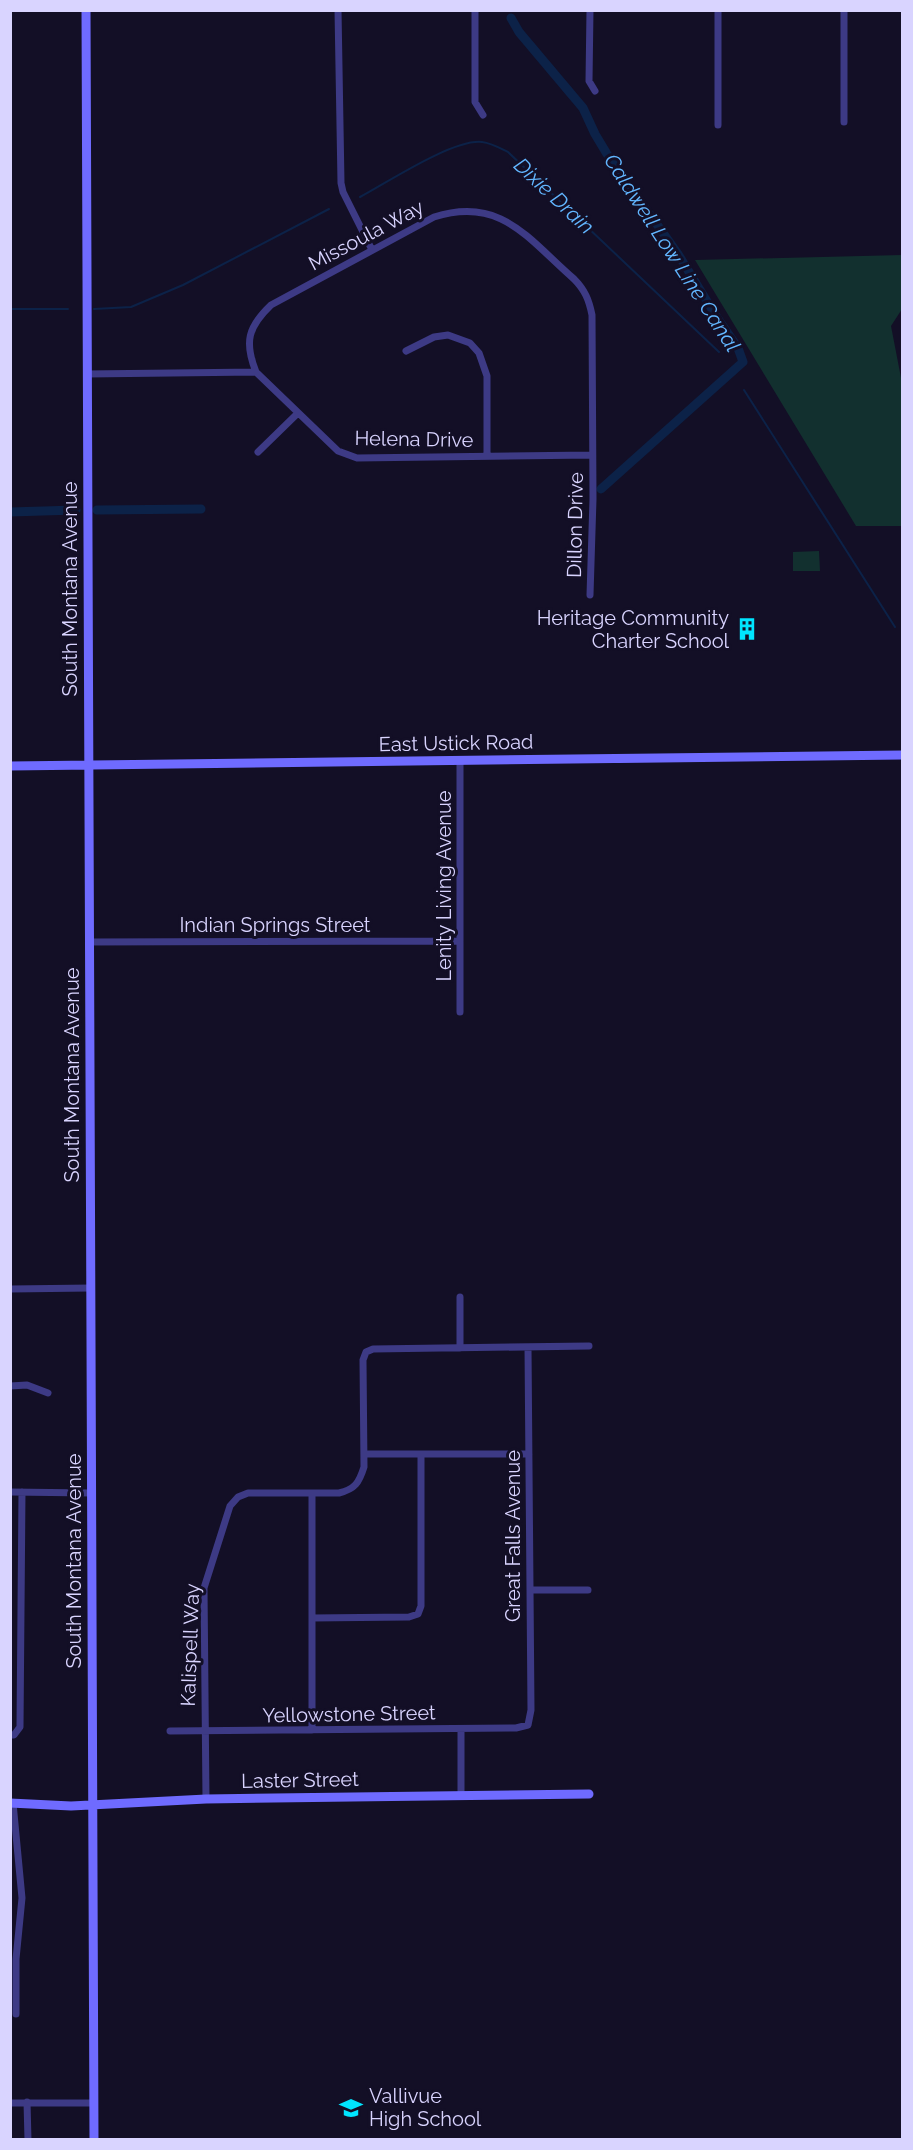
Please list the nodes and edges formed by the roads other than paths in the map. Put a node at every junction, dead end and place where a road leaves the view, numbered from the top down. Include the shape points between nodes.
1 (86, 10) edge
2 (338, 10) edge
3 (475, 10) edge
4 (590, 10) edge
5 (718, 10) edge
6 (844, 10) edge
7 (595, 91) dead end
8 (483, 115) dead end
9 (844, 122) dead end
10 (718, 125) dead end
11 (372, 250) junction
12 (406, 351) dead end
13 (256, 372) junction
14 (87, 374) junction
15 (298, 413) junction
16 (258, 452) dead end
17 (592, 455) junction
18 (487, 456) junction
19 (590, 595) dead end
20 (903, 755) edge
21 (460, 760) junction
22 (10, 766) edge
23 (88, 766) junction
24 (460, 940) junction
25 (89, 942) junction
26 (460, 1012) dead end
27 (91, 1288) junction
28 (10, 1289) edge
29 (460, 1297) dead end
30 (589, 1346) dead end
31 (528, 1347) junction
32 (460, 1348) junction
33 (10, 1386) edge
34 (48, 1393) dead end
35 (364, 1454) junction
36 (421, 1454) junction
37 (529, 1454) junction
38 (10, 1492) edge
39 (22, 1492) junction
40 (92, 1493) junction
41 (312, 1493) junction
42 (530, 1590) junction
43 (588, 1590) dead end
44 (312, 1618) junction
45 (528, 1725) joint
46 (461, 1729) junction
47 (312, 1730) junction
48 (170, 1731) dead end
49 (204, 1732) junction
50 (12, 1735) edge
51 (590, 1794) dead end
52 (462, 1796) junction
53 (206, 1800) junction
54 (12, 1803) edge
55 (93, 1805) junction
56 (16, 2014) dead end
57 (27, 2102) junction
58 (10, 2103) edge
59 (94, 2103) junction
60 (28, 2139) edge
61 (94, 2139) edge

1 - 14 street, South Montana Avenue
2 - 11 street via 341,183
3 - 8 street via 475,102
4 - 7 street via 589,81
5 - 10 street
6 - 9 street
11 - 13 street, Missoula Way via 271,305 258,318 249,342
11 - 17 street, Missoula Way via 450,212 494,214 517,228 582,287 592,315
12 - 18 street via 434,337 448,335 470,343 479,352 487,376
13 - 14 street
13 - 15 street, Helena Drive
14 - 23 street, South Montana Avenue
15 - 16 street
15 - 18 street, Helena Drive via 338,451 357,458
17 - 18 street, Helena Drive
17 - 19 street, Dillon Drive
20 - 21 street, East Ustick Road
21 - 23 street, East Ustick Road
21 - 24 street, Lenity Living Avenue
22 - 23 street, East Ustick Road
23 - 25 street, South Montana Avenue
24 - 25 street, Indian Springs Street
24 - 26 street, Lenity Living Avenue
25 - 27 street, South Montana Avenue
27 - 28 street
27 - 40 street, South Montana Avenue
29 - 32 street
30 - 31 street
31 - 32 street
31 - 37 street, Great Falls Avenue
32 - 35 street via 366,1352
33 - 34 street via 27,1385
35 - 36 street
35 - 41 street via 360,1481 352,1490
36 - 37 street
36 - 44 street via 418,1614
37 - 42 street, Great Falls Avenue
38 - 39 street
39 - 40 street
39 - 50 street via 20,1727
40 - 55 street, South Montana Avenue
41 - 44 street
41 - 49 street, Kalispell Way via 248,1493 237,1497 230,1506 204,1588
42 - 43 street
42 - 45 street, Great Falls Avenue
44 - 47 street
45 - 46 street, Yellowstone Street
46 - 47 street, Yellowstone Street
46 - 52 street
47 - 49 street, Yellowstone Street
48 - 49 street, Yellowstone Street
49 - 53 street, Kalispell Way
51 - 52 street, Laster Street
52 - 53 street, Laster Street
53 - 55 street, Laster Street
54 - 55 street, Laster Street
54 - 56 street via 22,1898
55 - 59 street, South Montana Avenue
57 - 58 street
57 - 59 street
57 - 60 street
59 - 61 street, South Montana Avenue

